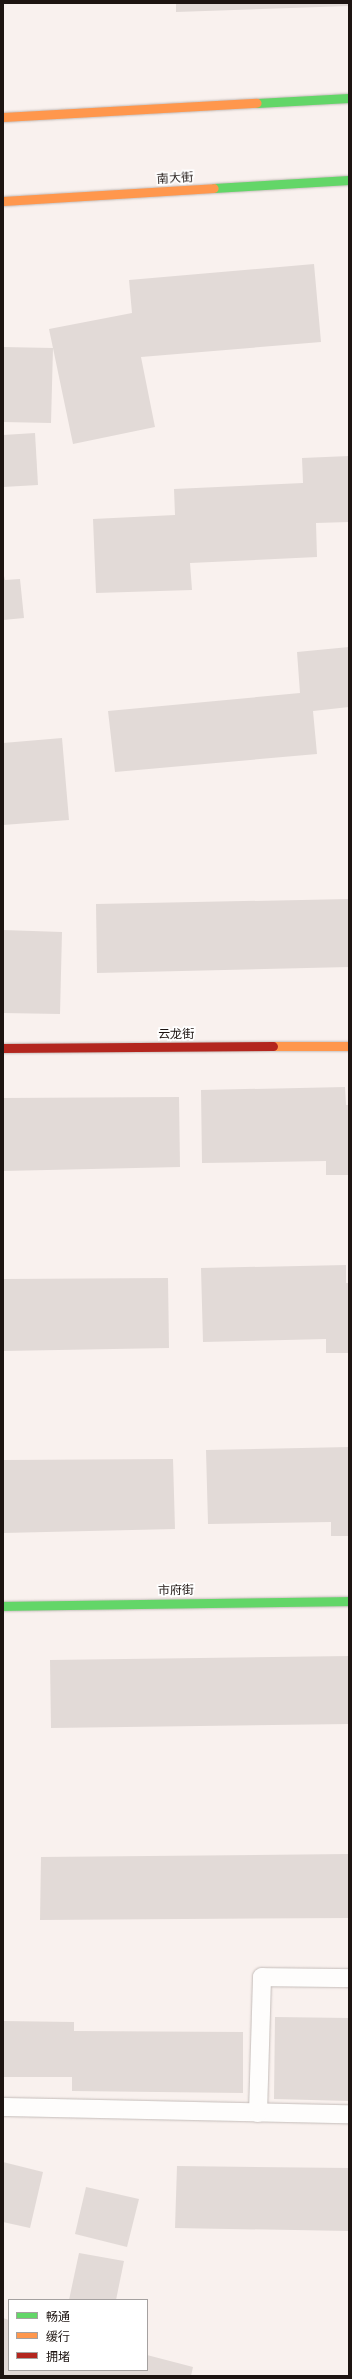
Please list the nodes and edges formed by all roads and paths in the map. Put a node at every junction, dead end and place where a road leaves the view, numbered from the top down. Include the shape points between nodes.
1 (349, 98) edge
2 (3, 117) edge
3 (349, 180) edge
4 (3, 201) edge
5 (349, 1046) edge
6 (3, 1048) edge
7 (349, 1601) edge
8 (3, 1606) edge
9 (349, 1978) edge
10 (3, 2107) edge
11 (258, 2113) junction
12 (349, 2114) edge

1 - 2 main road
3 - 4 main road, 南大街
5 - 6 main road, 云龙街
7 - 8 main road, 市府街
9 - 11 lane via 262,1977
10 - 11 lane
11 - 12 lane

